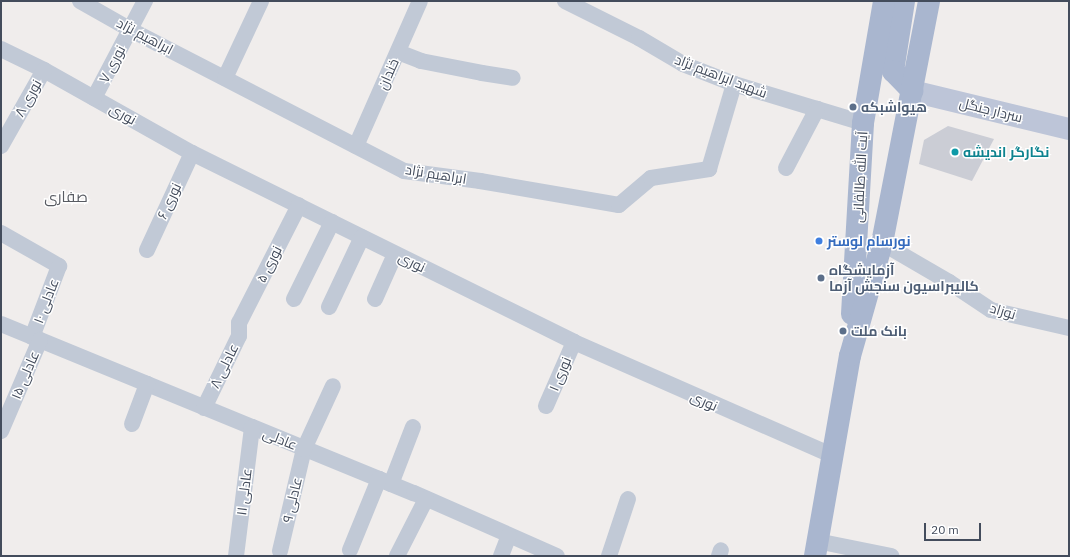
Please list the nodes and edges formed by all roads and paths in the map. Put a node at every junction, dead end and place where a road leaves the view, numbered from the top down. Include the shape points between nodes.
1 (80, 1) edge
2 (145, 1) edge
3 (261, 1) edge
4 (420, 1) edge
5 (565, 1) edge
6 (884, 1) edge
7 (904, 1) edge
8 (929, 1) edge
9 (97, 6) edge
10 (130, 30) junction
11 (1, 48) edge
12 (398, 52) junction
13 (44, 70) junction
14 (225, 78) junction
15 (513, 78) dead end
16 (734, 84) junction
17 (912, 91) junction
18 (94, 98) junction
19 (817, 109) junction
20 (863, 123) junction
21 (1069, 129) edge
22 (1, 146) edge
23 (356, 146) junction
24 (192, 153) junction
25 (786, 168) dead end
26 (299, 205) junction
27 (332, 222) junction
28 (1, 233) edge
29 (362, 237) junction
30 (882, 243) junction
31 (146, 250) dead end
32 (395, 254) junction
33 (294, 299) dead end
34 (375, 299) dead end
35 (330, 307) dead end
36 (239, 323) joint
37 (1, 324) edge
38 (1069, 328) edge
39 (36, 338) junction
40 (574, 342) junction
41 (850, 356) junction
42 (147, 384) junction
43 (333, 386) dead end
44 (546, 406) dead end
45 (204, 408) junction
46 (132, 424) dead end
47 (252, 427) junction
48 (413, 427) dead end
49 (1, 431) edge
50 (304, 449) junction
51 (832, 455) junction
52 (385, 482) junction
53 (426, 499) junction
54 (628, 499) dead end
55 (509, 535) junction
56 (816, 548) edge
57 (350, 550) dead end
58 (280, 551) dead end
59 (236, 556) edge
60 (397, 556) edge
61 (501, 556) edge
62 (557, 556) edge
63 (609, 556) edge
64 (891, 556) edge

1 - 9 street, ابراهیم نژاد
2 - 10 street, نوری ۷
3 - 14 street
4 - 12 street, خندان
5 - 16 street, شهید ابراهیم نژاد via 639,38 682,64
6 - 20 main road, آیت الله طالقانی
7 - 17 main road via 893,71
8 - 17 main road, آیت الله طالقانی
9 - 10 street, ابراهیم نژاد
10 - 14 street, ابراهیم نژاد
10 - 18 street, نوری ۷
11 - 13 street, نوری
12 - 15 street via 422,61
12 - 23 street, خندان
13 - 18 street, نوری
13 - 22 street, نوری ۸
14 - 23 street, ابراهیم نژاد
16 - 19 street, شهید ابراهیم نژاد
16 - 23 street, ابراهیم نژاد via 709,169 652,178 619,205 480,181 404,172
17 - 21 main road, سردار جنگل
17 - 30 main road, آیت الله طالقانی
18 - 24 street, نوری
19 - 20 street, شهید ابراهیم نژاد
19 - 25 street
20 - 41 main road, آیت الله طالقانی
24 - 26 street, نوری
24 - 31 street, نوری ۶
26 - 27 street, نوری
26 - 36 street, نوری ۵
27 - 29 street, نوری
27 - 33 street
28 - 39 street, عادلی ۱۰ via 59,266
29 - 32 street, نوری
29 - 35 street
30 - 38 street, نوزاد via 991,310
30 - 41 main road, آیت الله طالقانی
32 - 34 street
32 - 40 street, نوری
36 - 45 street, عادلی ۸ via 239,336
37 - 39 street, عادلی
39 - 42 street, عادلی
39 - 49 street, عادلی ۱۵
40 - 44 street, نوری ۱
40 - 51 street, نوری
41 - 51 main road, آیت الله طالقانی
42 - 45 street, عادلی
42 - 46 street
43 - 50 street, عادلی ۹
45 - 47 street, عادلی
47 - 50 street, عادلی
47 - 59 street, عادلی ۱۱
48 - 52 street
50 - 52 street, عادلی
50 - 58 street, عادلی ۹
51 - 56 main road, آیت الله طالقانی
52 - 53 street, عادلی
52 - 57 street
53 - 55 street, عادلی
53 - 60 street
54 - 63 street
55 - 61 street
55 - 62 street, عادلی
56 - 64 street

